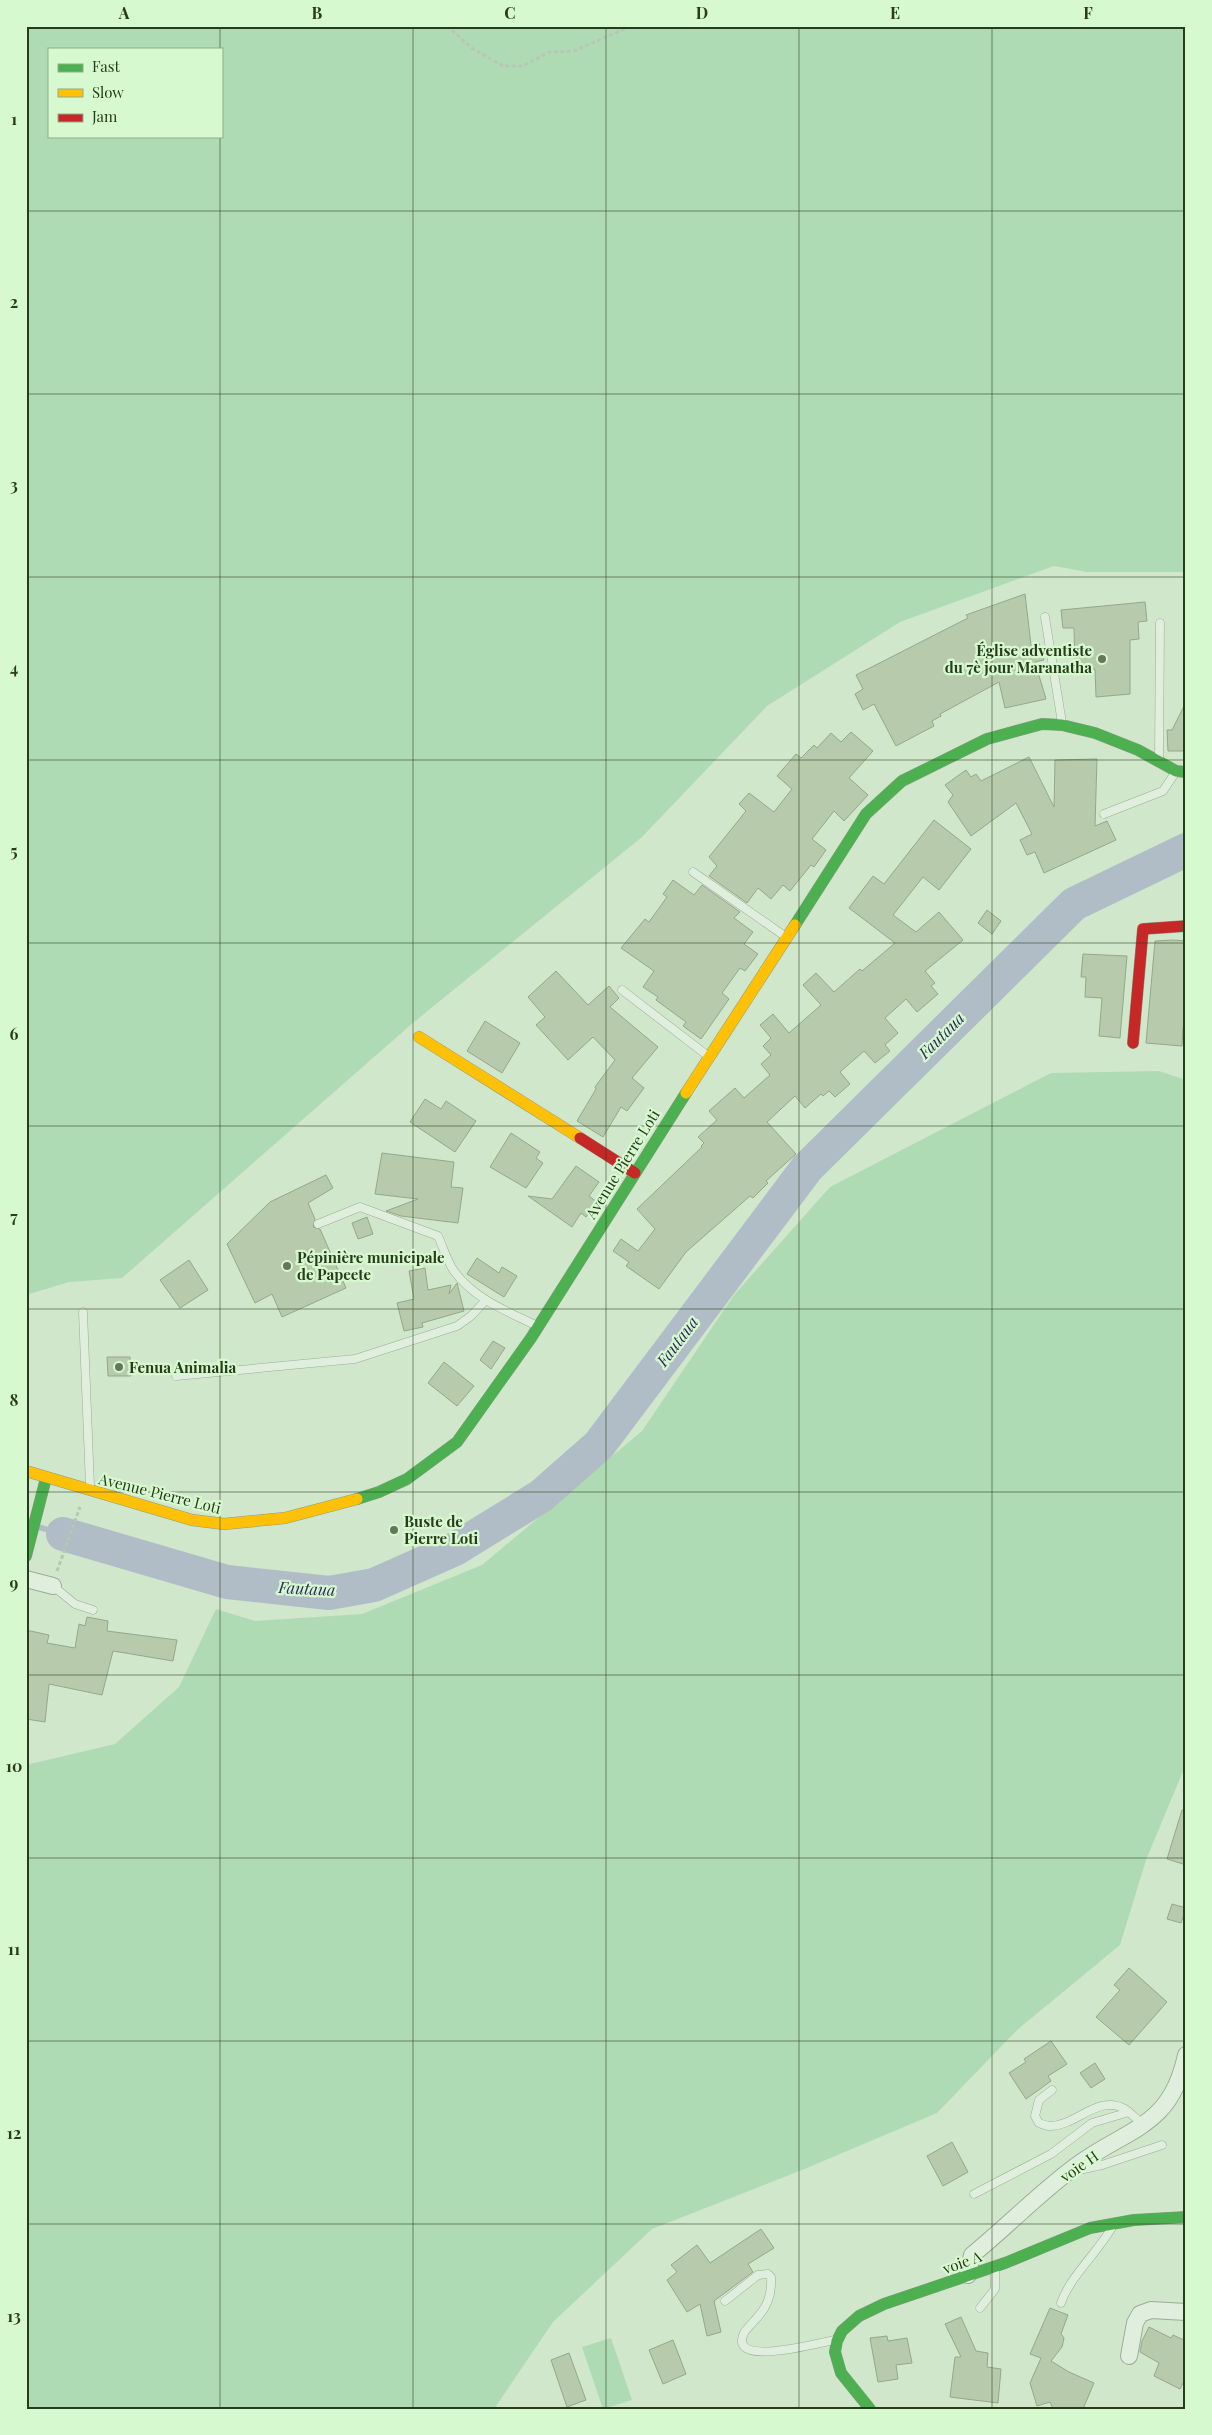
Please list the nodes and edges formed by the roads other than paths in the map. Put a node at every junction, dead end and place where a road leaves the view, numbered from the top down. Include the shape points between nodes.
1 (1045, 617) dead end
2 (1160, 623) dead end
3 (1062, 725) junction
4 (1159, 763) junction
5 (1181, 772) edge
6 (1104, 814) dead end
7 (693, 872) dead end
8 (1186, 926) edge
9 (787, 938) junction
10 (622, 990) dead end
11 (419, 1037) dead end
12 (1133, 1043) dead end
13 (709, 1057) junction
14 (635, 1173) junction
15 (318, 1224) dead end
16 (486, 1300) junction
17 (83, 1312) dead end
18 (538, 1327) junction
19 (176, 1376) dead end
20 (26, 1471) edge
21 (46, 1478) junction
22 (90, 1491) junction
23 (26, 1556) edge
24 (26, 1579) edge
25 (53, 1586) joint
26 (93, 1610) dead end
27 (1186, 2055) edge
28 (1052, 2090) dead end
29 (1129, 2112) junction
30 (1143, 2124) junction
31 (1162, 2145) dead end
32 (1070, 2172) junction
33 (974, 2194) dead end
34 (1186, 2216) edge
35 (1114, 2223) junction
36 (994, 2266) junction
37 (968, 2275) junction
38 (725, 2301) dead end
39 (1061, 2303) dead end
40 (980, 2308) dead end
41 (1186, 2312) edge
42 (837, 2340) junction
43 (1129, 2356) dead end
44 (870, 2409) edge

1 - 3 lane
2 - 4 lane
3 - 4 main road, Avenue Pierre Loti via 1114,740
3 - 9 main road, Avenue Pierre Loti via 1042,724 987,739 902,781 861,822
4 - 5 main road, Avenue Pierre Loti
5 - 6 lane via 1163,791
7 - 9 lane
8 - 12 main road via 1143,929
9 - 13 main road, Avenue Pierre Loti
10 - 13 lane
11 - 14 main road
13 - 14 main road, Avenue Pierre Loti
14 - 18 main road, Avenue Pierre Loti
15 - 16 lane via 360,1207 438,1236 453,1270
16 - 18 lane
16 - 19 lane via 457,1326 354,1359
17 - 22 lane
18 - 22 main road, Avenue Pierre Loti via 457,1442 407,1479 379,1492 285,1518 224,1524 192,1520
20 - 21 main road, Avenue Pierre Loti
21 - 22 main road, Avenue Pierre Loti
21 - 23 main road
24 - 25 street
25 - 26 lane via 75,1604
27 - 30 street, voie H via 1173,2092 1162,2108
28 - 29 lane via 1039,2100 1034,2116 1039,2123 1050,2126 1064,2123 1106,2105
29 - 30 lane
29 - 33 lane via 1092,2124 1051,2154
30 - 32 street, voie H
31 - 32 lane
32 - 37 street, voie H via 972,2255
34 - 35 main road, voie A
35 - 36 main road, voie A via 1068,2235
35 - 39 lane via 1098,2250 1077,2274
36 - 37 main road, voie A
36 - 40 lane via 995,2289
37 - 42 main road, voie A via 863,2314 849,2322
38 - 42 lane via 758,2276 768,2274 771,2277 770,2299 744,2333 746,2348 754,2352 773,2352
41 - 43 street via 1151,2310 1140,2314 1135,2323
42 - 44 main road via 835,2352 844,2379

